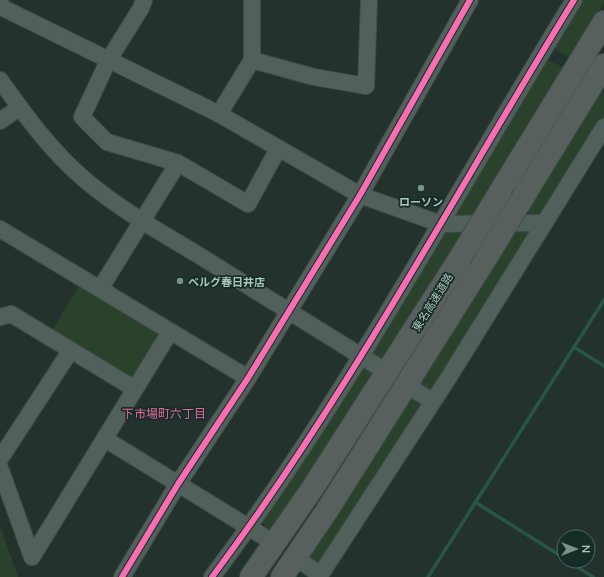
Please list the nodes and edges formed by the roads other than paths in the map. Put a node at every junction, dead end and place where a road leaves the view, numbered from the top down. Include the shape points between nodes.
1 (144, 0) edge
2 (252, 0) edge
3 (370, 0) edge
4 (574, 0) edge
5 (466, 2) edge
6 (0, 4) edge
7 (604, 22) edge
8 (252, 60) junction
9 (108, 61) junction
10 (604, 65) edge
11 (0, 80) edge
12 (19, 108) junction
13 (219, 114) junction
14 (0, 121) edge
15 (604, 127) edge
16 (278, 149) junction
17 (178, 163) junction
18 (360, 195) junction
19 (142, 221) junction
20 (545, 222) junction
21 (441, 224) junction
22 (0, 230) edge
23 (100, 289) junction
24 (289, 311) junction
25 (0, 316) edge
26 (170, 332) junction
27 (71, 350) junction
28 (361, 356) junction
29 (377, 366) dead end
30 (248, 378) junction
31 (135, 389) junction
32 (416, 390) dead end
33 (432, 401) junction
34 (105, 439) junction
35 (0, 459) edge
36 (0, 468) edge
37 (178, 484) junction
38 (250, 527) junction
39 (266, 538) dead end
40 (305, 564) dead end
41 (320, 576) edge
42 (122, 577) edge
43 (212, 577) edge
44 (251, 577) edge
45 (282, 577) edge

1 - 9 street
2 - 8 street
3 - 8 street via 366,86 314,77
4 - 21 street
5 - 18 street
6 - 9 street
7 - 44 highway, 東名高速道路, bridge via 460,258 312,489
8 - 13 street
9 - 13 street
9 - 17 street via 82,117 106,142
10 - 45 highway, 東名高速道路, bridge via 486,258
11 - 12 street
12 - 14 street
12 - 19 street via 52,148 83,178
13 - 16 street
15 - 20 street
16 - 17 street via 248,204
16 - 18 street
17 - 19 street
18 - 21 street
18 - 24 street
19 - 23 street
19 - 24 street
20 - 21 street
20 - 33 street
21 - 28 street
22 - 23 street
23 - 26 street
24 - 28 street
24 - 30 street
25 - 27 street via 11,314
26 - 30 street
26 - 31 street
27 - 31 street
27 - 35 street
28 - 29 street
28 - 38 street
30 - 37 street
31 - 34 street
32 - 33 street
33 - 41 street
34 - 36 street via 32,557
34 - 37 street
37 - 38 street
37 - 42 street
38 - 39 street
38 - 43 street
40 - 41 street

